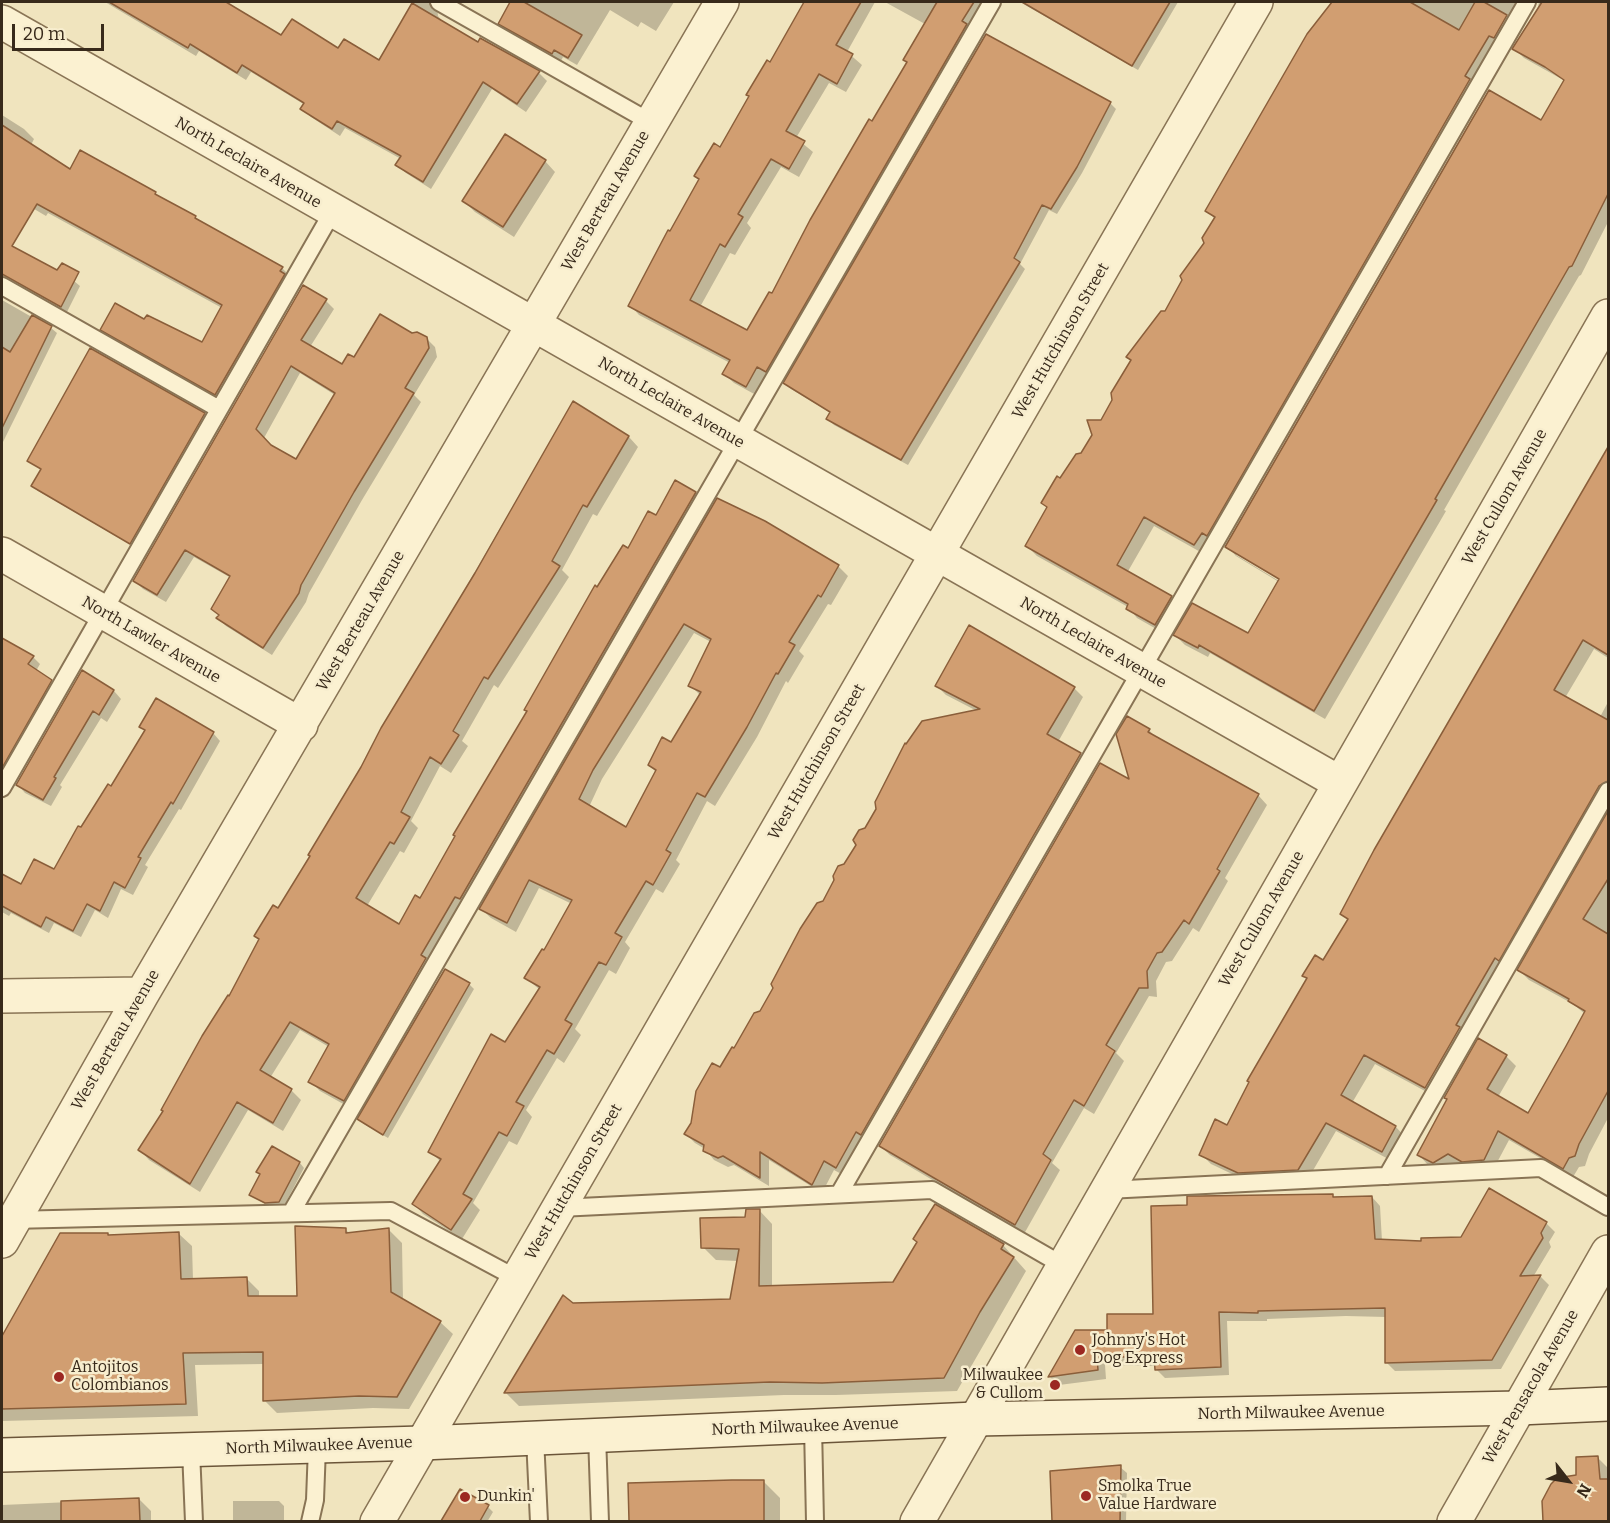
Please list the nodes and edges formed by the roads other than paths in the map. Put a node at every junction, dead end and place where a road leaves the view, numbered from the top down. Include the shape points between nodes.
1 (440, 2) edge
2 (722, 2) edge
3 (992, 2) edge
4 (1256, 2) edge
5 (1527, 2) edge
6 (2, 22) edge
7 (652, 123) junction
8 (333, 211) junction
9 (2, 286) edge
10 (1608, 316) edge
11 (534, 326) junction
12 (219, 409) junction
13 (737, 441) junction
14 (2, 554) edge
15 (938, 554) junction
16 (102, 612) junction
17 (1140, 670) junction
18 (301, 725) junction
19 (1340, 783) junction
20 (2, 788) edge
21 (1608, 791) edge
22 (142, 994) junction
23 (2, 996) edge
24 (1387, 1176) junction
25 (1107, 1190) junction
26 (839, 1194) junction
27 (1608, 1207) edge
28 (559, 1208) junction
29 (291, 1213) junction
30 (5, 1227) edge
31 (1608, 1252) edge
32 (1064, 1266) junction
33 (518, 1279) junction
34 (1608, 1404) edge
35 (1519, 1408) junction
36 (976, 1419) junction
37 (813, 1426) junction
38 (597, 1435) junction
39 (535, 1438) junction
40 (422, 1443) junction
41 (317, 1447) junction
42 (191, 1450) junction
43 (2, 1455) edge
44 (194, 1521) edge
45 (310, 1521) edge
46 (377, 1521) edge
47 (539, 1521) edge
48 (600, 1521) edge
49 (815, 1521) edge
50 (917, 1521) edge
51 (1454, 1521) edge

1 - 7 lane
2 - 7 street, West Berteau Avenue
3 - 13 lane
4 - 15 street, West Hutchinson Street
5 - 17 lane
6 - 8 street, North Leclaire Avenue
7 - 11 street, West Berteau Avenue
8 - 11 street, North Leclaire Avenue
8 - 12 lane
9 - 12 lane
10 - 19 street, West Cullom Avenue
11 - 13 street, North Leclaire Avenue
11 - 18 street, West Berteau Avenue
12 - 16 lane
13 - 15 street, North Leclaire Avenue
13 - 29 lane
14 - 16 street, North Lawler Avenue
15 - 17 street, North Leclaire Avenue
15 - 28 street, West Hutchinson Street
16 - 18 street, North Lawler Avenue
16 - 20 lane
17 - 19 street, North Leclaire Avenue
17 - 26 lane
18 - 22 street, West Berteau Avenue
19 - 25 street, West Cullom Avenue
21 - 24 lane
22 - 23 street
22 - 30 street, West Berteau Avenue
24 - 25 lane
24 - 27 lane via 1541,1168
25 - 32 street, West Cullom Avenue
26 - 28 lane
26 - 32 lane via 932,1190
28 - 33 street, West Hutchinson Street
29 - 30 lane
29 - 33 lane via 391,1210
31 - 35 street, West Pensacola Avenue
32 - 36 street, West Cullom Avenue
33 - 40 street, West Hutchinson Street
34 - 35 street, North Milwaukee Avenue
35 - 36 street, North Milwaukee Avenue
35 - 51 street, West Pensacola Avenue
36 - 37 street, North Milwaukee Avenue
36 - 50 street, West Cullom Avenue
37 - 38 street, North Milwaukee Avenue
37 - 49 lane
38 - 39 street, North Milwaukee Avenue
38 - 48 lane
39 - 40 street, North Milwaukee Avenue
39 - 47 lane
40 - 41 street, North Milwaukee Avenue
40 - 46 street, West Hutchinson Street
41 - 42 street, North Milwaukee Avenue
41 - 45 lane via 315,1500
42 - 43 street, North Milwaukee Avenue
42 - 44 lane

